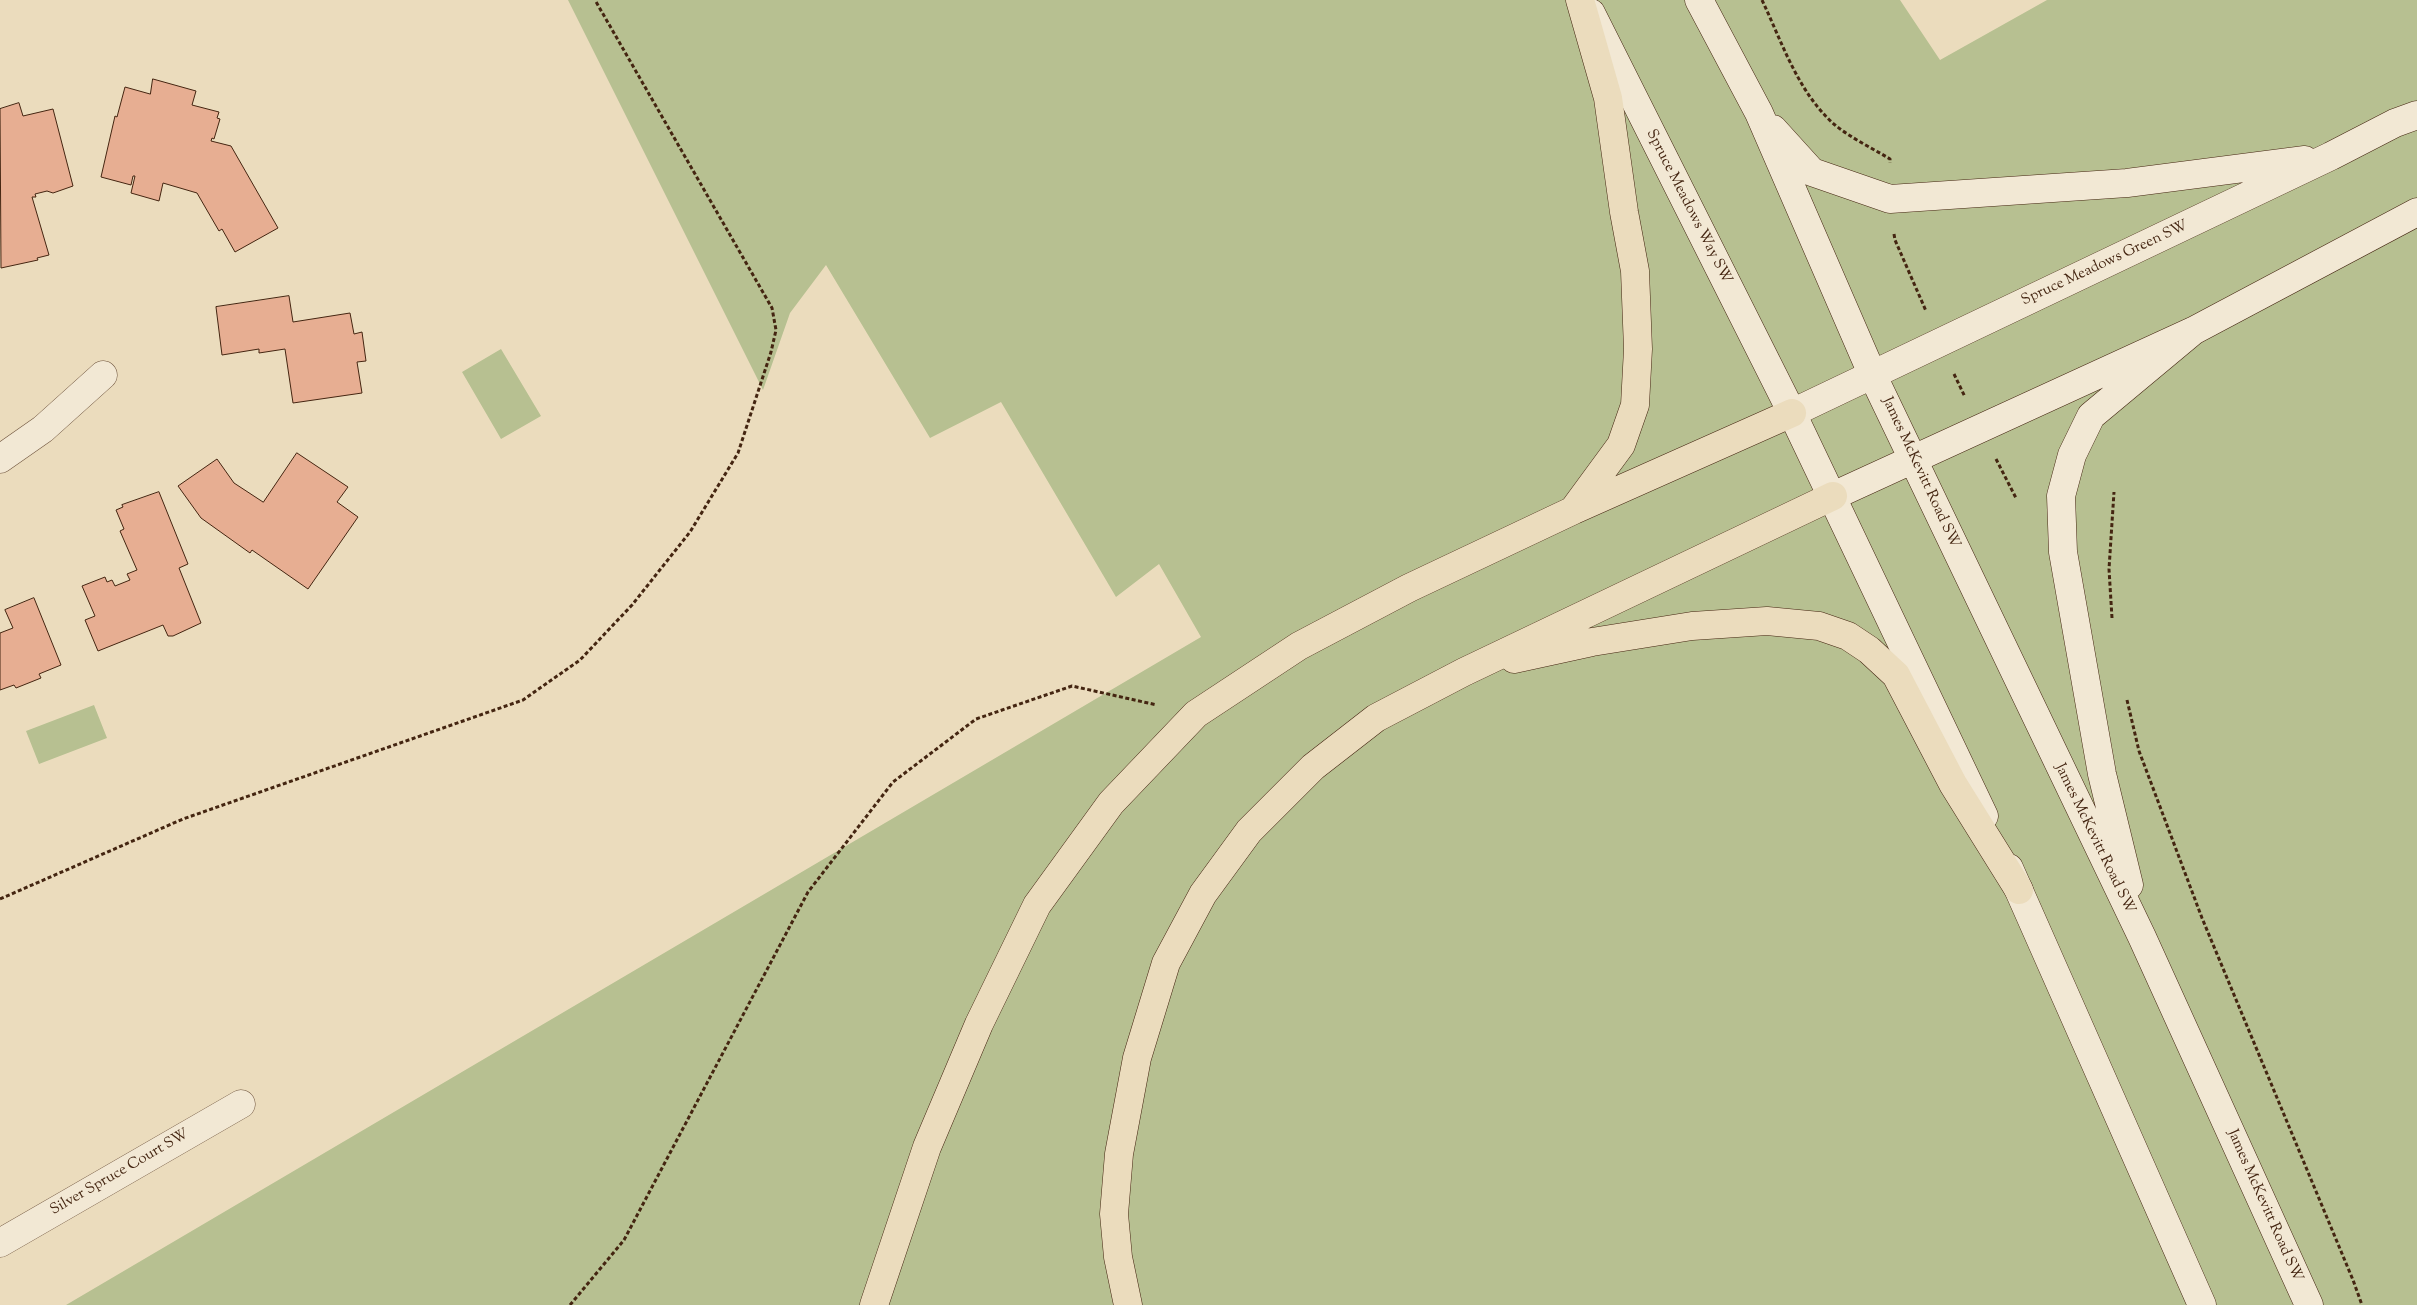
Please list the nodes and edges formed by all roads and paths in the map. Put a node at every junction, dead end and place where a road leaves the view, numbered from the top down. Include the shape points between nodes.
1 (595, 0) edge
2 (1580, 0) edge
3 (1584, 0) edge
4 (1699, 0) edge
5 (1762, 0) edge
6 (1759, 113) junction
7 (2417, 115) edge
8 (2331, 156) junction
9 (1890, 199) junction
10 (2417, 212) edge
11 (2193, 331) junction
12 (1940, 342) junction
13 (103, 375) dead end
14 (1873, 376) junction
15 (1792, 413) junction
16 (1981, 430) junction
17 (0, 458) edge
18 (1914, 461) junction
19 (2114, 492) dead end
20 (1833, 496) junction
21 (2016, 498) dead end
22 (1574, 510) junction
23 (2112, 623) dead end
24 (1464, 672) junction
25 (2125, 696) dead end
26 (1196, 714) junction
27 (2019, 890) junction
28 (0, 899) edge
29 (2142, 937) junction
30 (240, 1104) dead end
31 (0, 1243) edge
32 (570, 1305) edge
33 (874, 1305) edge
34 (1128, 1305) edge
35 (2202, 1305) edge
36 (2309, 1305) edge
37 (2362, 1305) edge

1 - 28 path via 772,308 776,330 738,453 690,532 632,604 580,660 524,700 183,819
2 - 22 highway via 1610,108 1624,212 1636,270 1638,350 1635,404 1622,445
3 - 15 main road, Spruce Meadows Way SW
4 - 6 main road
5 - 9 path via 1796,74 1813,102 1835,125 1890,159
6 - 9 main road via 1812,172
6 - 14 main road
7 - 8 main road, Spruce Meadows Green SW
8 - 9 main road via 2127,183
8 - 12 main road, Spruce Meadows Green SW
9 - 12 path via 1895,240
10 - 11 main road
11 - 16 main road
11 - 29 main road via 2091,416 2072,455 2061,496 2063,552 2102,774
12 - 14 main road, Spruce Meadows Green SW
12 - 16 path
13 - 17 main road via 43,429
14 - 15 main road, Spruce Meadows Green SW
14 - 18 main road, James McKevitt Road SW
15 - 20 main road
15 - 22 highway
16 - 18 main road
16 - 21 path
18 - 20 main road
18 - 29 main road, James McKevitt Road SW
19 - 23 path via 2109,570
20 - 24 highway
20 - 27 main road
22 - 26 highway via 1409,588 1299,646
24 - 27 highway via 1592,642 1692,626 1767,621 1819,626 1848,636 1896,675 1954,784
24 - 34 highway via 1376,718 1313,767 1249,831 1203,894 1166,963 1137,1058 1119,1154 1114,1214 1118,1257
25 - 37 path via 2140,751 2202,918
26 - 32 path via 1072,686 976,719 893,782 808,892 624,1240
26 - 33 highway via 1111,802 1037,905 979,1024 927,1147
27 - 35 main road
29 - 36 main road, James McKevitt Road SW
30 - 31 main road, Silver Spruce Court SW

